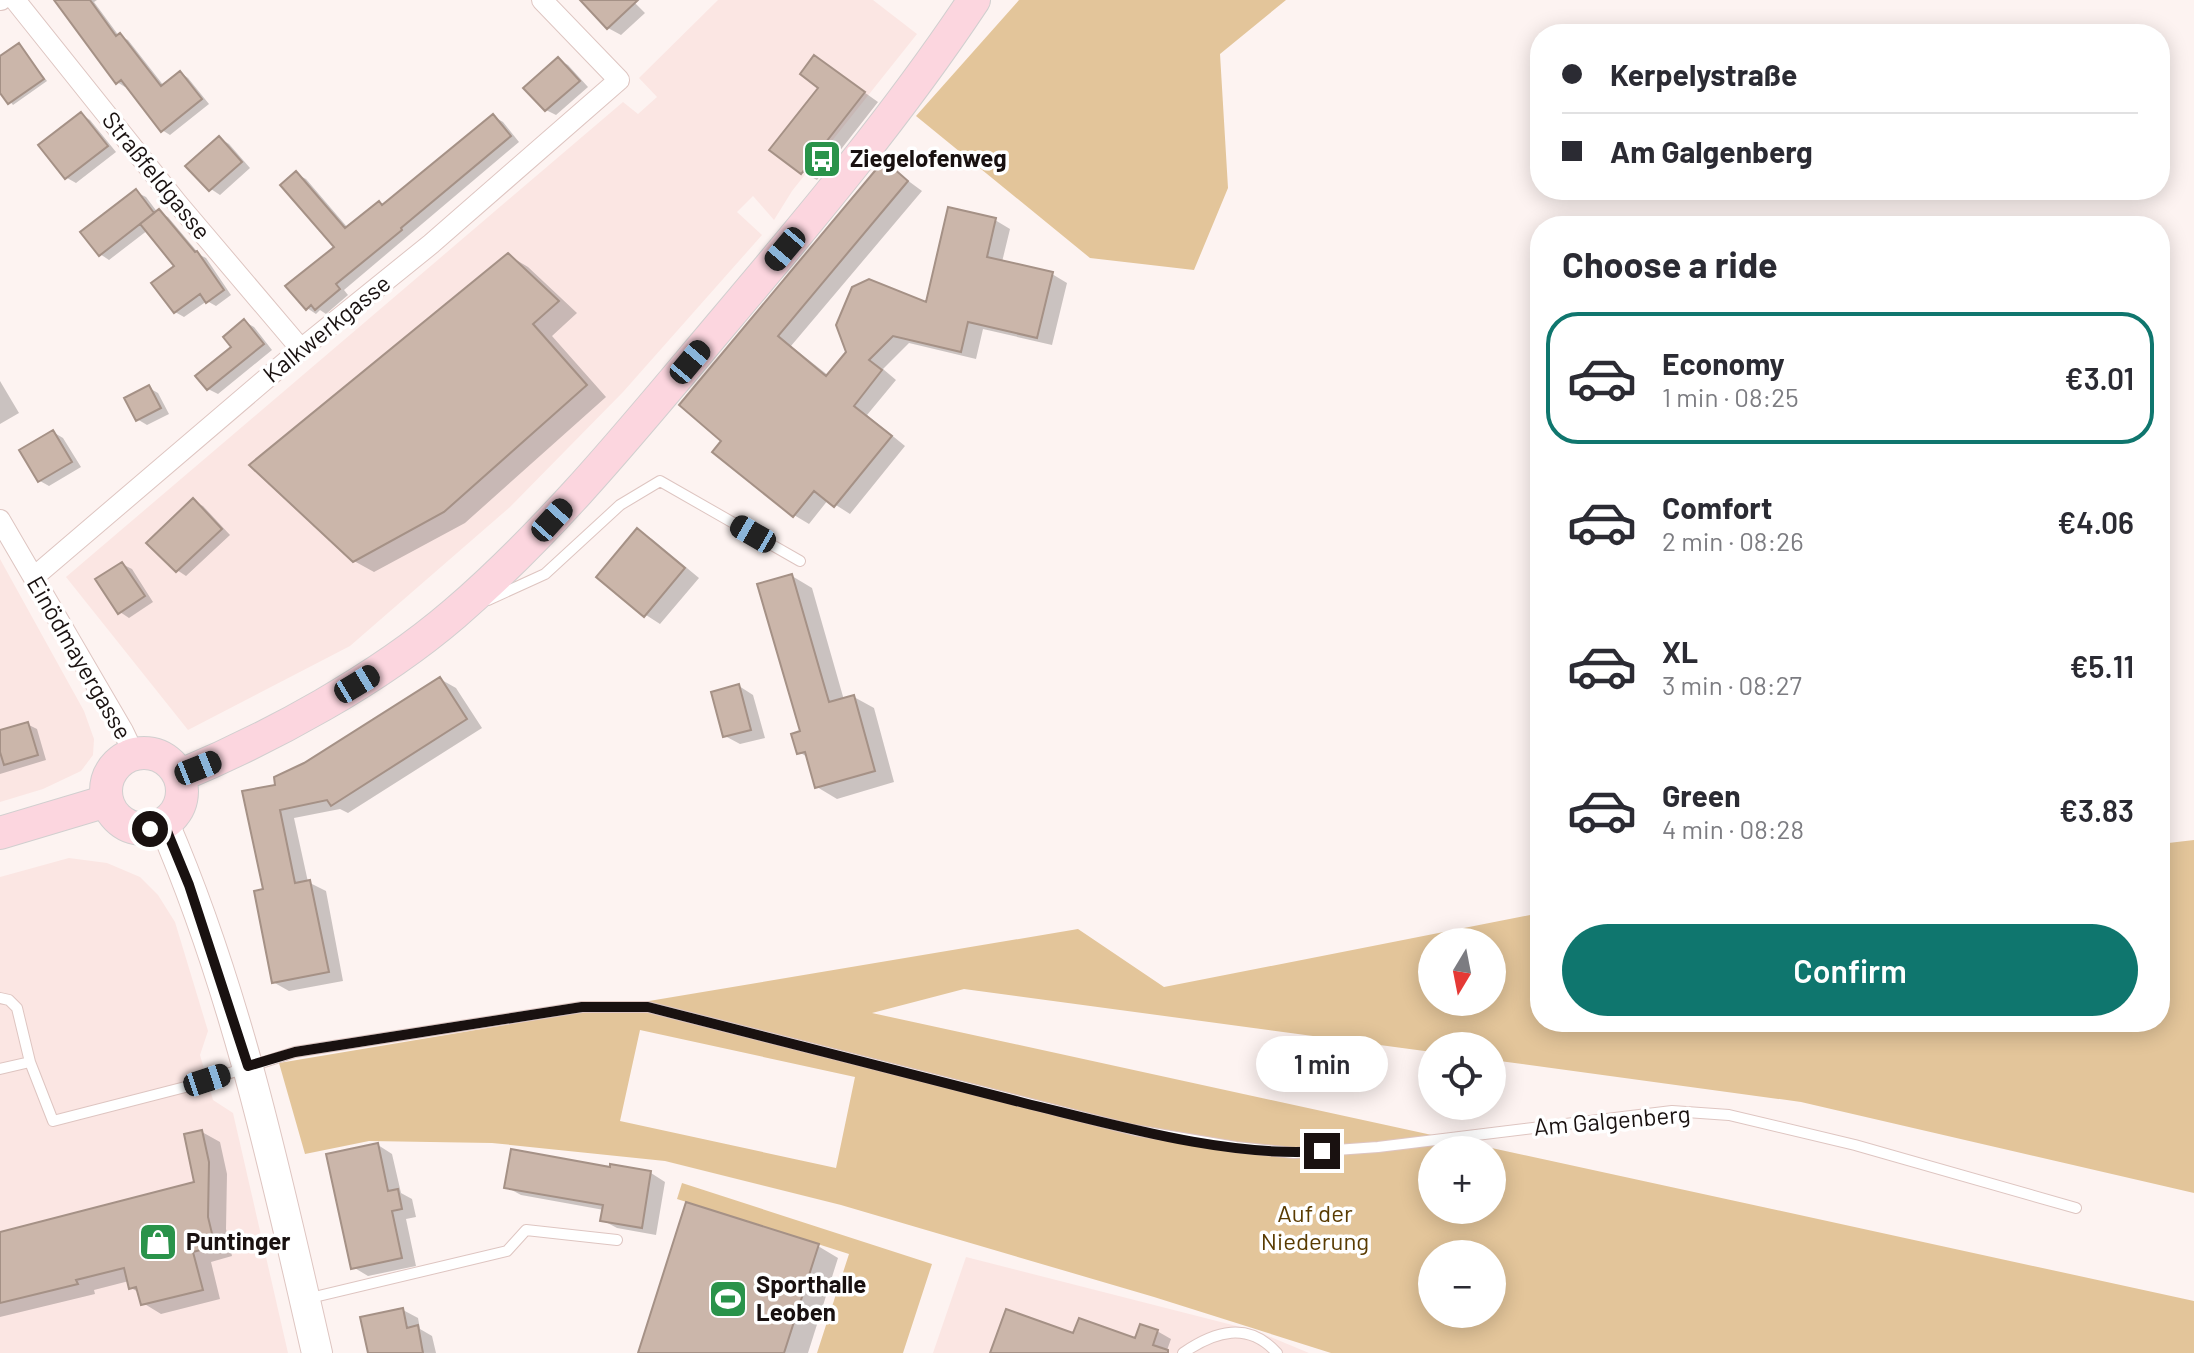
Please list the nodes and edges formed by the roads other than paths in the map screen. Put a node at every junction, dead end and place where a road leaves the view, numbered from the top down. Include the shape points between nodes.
1 (15, 0) edge
2 (542, 0) edge
3 (974, 0) edge
4 (301, 349) junction
5 (0, 520) edge
6 (800, 561) dead end
7 (34, 577) junction
8 (453, 615) junction
9 (134, 754) junction
10 (179, 776) junction
11 (107, 801) junction
12 (164, 824) junction
13 (0, 833) edge
14 (0, 998) edge
15 (30, 1062) junction
16 (248, 1066) junction
17 (0, 1069) edge
18 (2076, 1208) dead end
19 (617, 1240) dead end
20 (304, 1299) junction
21 (317, 1353) edge
22 (1183, 1353) edge
23 (1277, 1353) edge

1 - 4 street, Straßfeldgasse
2 - 4 street, Kalkwerkgasse via 619,80
3 - 8 main road via 895,114 624,440 531,543
4 - 7 street, Kalkwerkgasse
5 - 7 street, Einödmayergasse
6 - 8 lane via 660,481 620,505 545,574
7 - 9 street, Einödmayergasse
8 - 10 main road via 378,672
9 - 10 main road via 160,757
9 - 11 main road via 110,772
10 - 12 main road via 178,808
11 - 12 main road via 113,814 136,829
11 - 13 main road
12 - 16 main road
14 - 15 lane via 17,1008
15 - 16 lane, Am Galgenberg via 53,1121
15 - 17 lane
16 - 18 lane, Am Galgenberg via 295,1052 582,1007 648,1007 1134,1130 1236,1147 1294,1153 1672,1111 1729,1115
16 - 20 main road
19 - 20 lane via 526,1230 507,1251
20 - 21 main road
22 - 23 lane via 1202,1340 1233,1332 1266,1340

